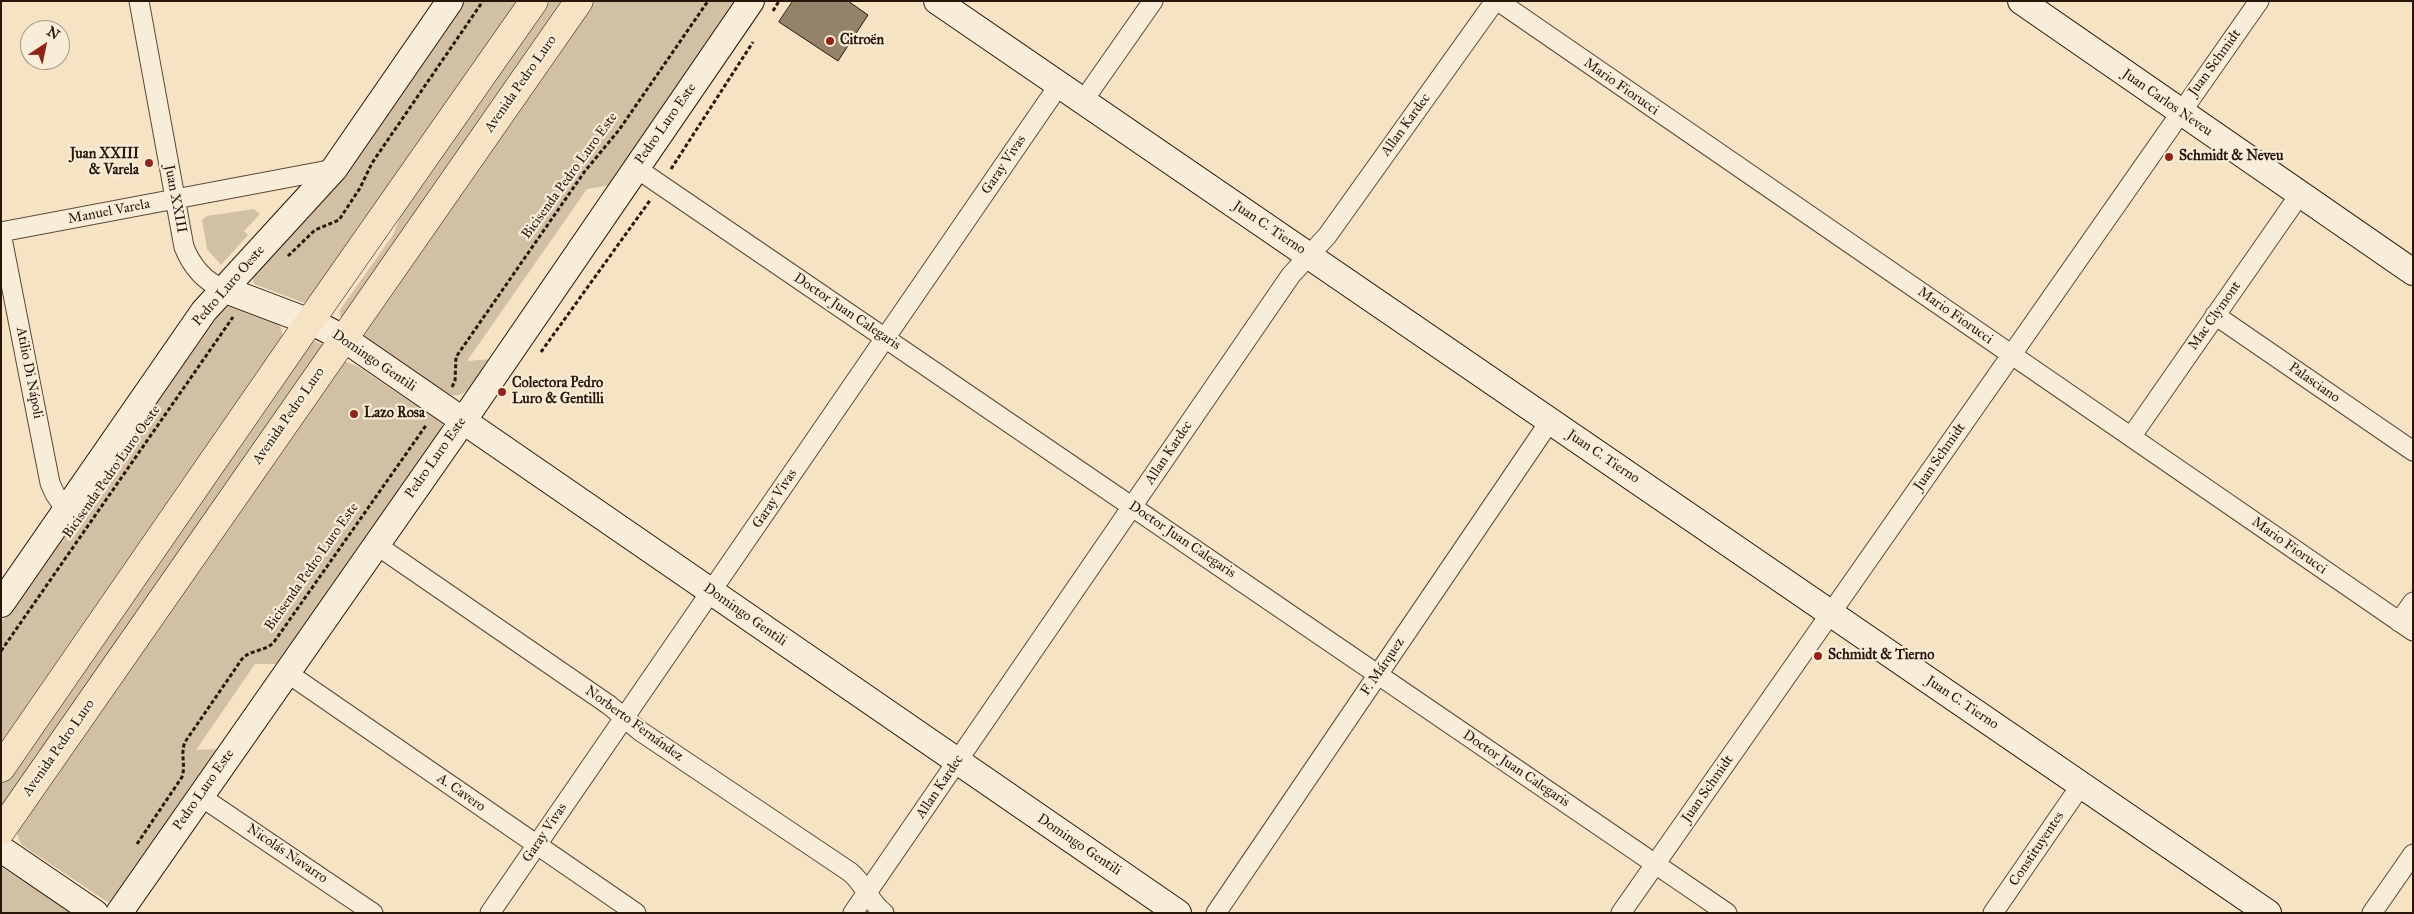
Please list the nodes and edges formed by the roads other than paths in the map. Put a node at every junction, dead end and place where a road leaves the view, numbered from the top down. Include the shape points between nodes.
1 (139, 1) edge
2 (450, 1) edge
3 (534, 1) edge
4 (579, 1) edge
5 (937, 1) edge
6 (1153, 1) edge
7 (1496, 1) edge
8 (2021, 1) edge
9 (2259, 1) edge
10 (760, 10) edge
11 (1059, 85) junction
12 (1083, 101) junction
13 (2180, 111) junction
14 (636, 168) junction
15 (334, 169) junction
16 (2300, 194) junction
17 (175, 200) junction
18 (1, 233) edge
19 (1309, 255) junction
20 (2413, 272) edge
21 (224, 289) junction
22 (2215, 315) junction
23 (310, 322) junction
24 (343, 338) junction
25 (885, 338) junction
26 (2011, 354) junction
27 (463, 421) junction
28 (1550, 421) junction
29 (2131, 437) junction
30 (2413, 452) edge
31 (1132, 506) junction
32 (66, 510) junction
33 (375, 544) junction
34 (711, 592) junction
35 (2413, 602) edge
36 (1, 604) edge
37 (1830, 613) junction
38 (2406, 626) edge
39 (286, 672) junction
40 (1378, 674) junction
41 (624, 718) junction
42 (957, 761) junction
43 (1, 768) edge
44 (2081, 785) junction
45 (200, 796) junction
46 (1, 831) edge
47 (537, 845) junction
48 (1, 849) edge
49 (2413, 854) edge
50 (1656, 864) junction
51 (867, 893) junction
52 (94, 913) edge
53 (119, 913) edge
54 (373, 913) edge
55 (490, 913) edge
56 (636, 913) edge
57 (853, 913) edge
58 (884, 913) edge
59 (1178, 913) edge
60 (1216, 913) edge
61 (1621, 913) edge
62 (1728, 913) edge
63 (1993, 913) edge
64 (2268, 913) edge
65 (2372, 913) edge

1 - 17 street, Juan XXIII
2 - 15 street, Pedro Luro Oeste
3 - 23 main road
4 - 24 main road, Avenida Pedro Luro
5 - 11 street, Juan C. Tierno
6 - 12 street
7 - 19 street, Allan Kardec via 1327,236
7 - 26 street, Mario Fiorucci
8 - 13 street, Juan Carlos Neveu
9 - 13 street, Juan Schmidt
10 - 14 street, Pedro Luro Este
11 - 12 street, Juan C. Tierno
11 - 25 street, Garay Vivas
12 - 19 street, Juan C. Tierno
13 - 16 street, Juan Carlos Neveu
13 - 26 street, Juan Schmidt
14 - 25 street, Doctor Juan Calegaris
14 - 27 street, Pedro Luro Este
15 - 17 street, Manuel Varela
15 - 21 street, Pedro Luro Oeste
16 - 20 street, Juan Carlos Neveu
16 - 22 street, Mac Clymont
17 - 18 street, Manuel Varela
17 - 21 street, Juan XXIII via 184,247 190,260 204,278
18 - 32 street, Atilio Di Nápoli via 51,486
19 - 28 street, Juan C. Tierno
19 - 31 street, Allan Kardec via 1291,275
21 - 23 street, Juan XXIII
21 - 32 street, Pedro Luro Oeste via 198,319
22 - 29 street, Mac Clymont
22 - 30 street, Palasciano
23 - 24 street, Domingo Gentili
23 - 43 main road
24 - 27 street, Domingo Gentili
24 - 46 main road, Avenida Pedro Luro
25 - 31 street, Doctor Juan Calegaris
25 - 34 street, Garay Vivas
26 - 29 street, Mario Fiorucci
26 - 37 street, Juan Schmidt
27 - 33 street, Pedro Luro Este
27 - 34 street, Domingo Gentili
28 - 37 street, Juan C. Tierno
28 - 40 street, F. Márquez
29 - 38 street, Mario Fiorucci
31 - 40 street, Doctor Juan Calegaris
31 - 42 street, Allan Kardec
32 - 36 street, Pedro Luro Oeste
33 - 39 street, Pedro Luro Este
33 - 41 street, Norberto Fernández via 609,704
34 - 41 street, Garay Vivas
34 - 42 street, Domingo Gentili
35 - 38 street
37 - 44 street, Juan C. Tierno
37 - 50 street, Juan Schmidt
39 - 45 street, Pedro Luro Este
39 - 47 street, A. Cavero
40 - 50 street, Doctor Juan Calegaris
40 - 60 street, F. Márquez
41 - 47 street, Garay Vivas
41 - 51 street, Norberto Fernández via 850,872
42 - 51 street, Allan Kardec
42 - 59 street, Domingo Gentili
44 - 63 street, Constituyentes
44 - 64 street, Juan C. Tierno
45 - 53 street, Pedro Luro Este
45 - 54 street, Nicolás Navarro
47 - 55 street, Garay Vivas
47 - 56 street, A. Cavero
48 - 52 street
49 - 65 street
50 - 61 street, Juan Schmidt
50 - 62 street, Doctor Juan Calegaris
51 - 57 street, Allan Kardec
51 - 58 street, Norberto Fernández

